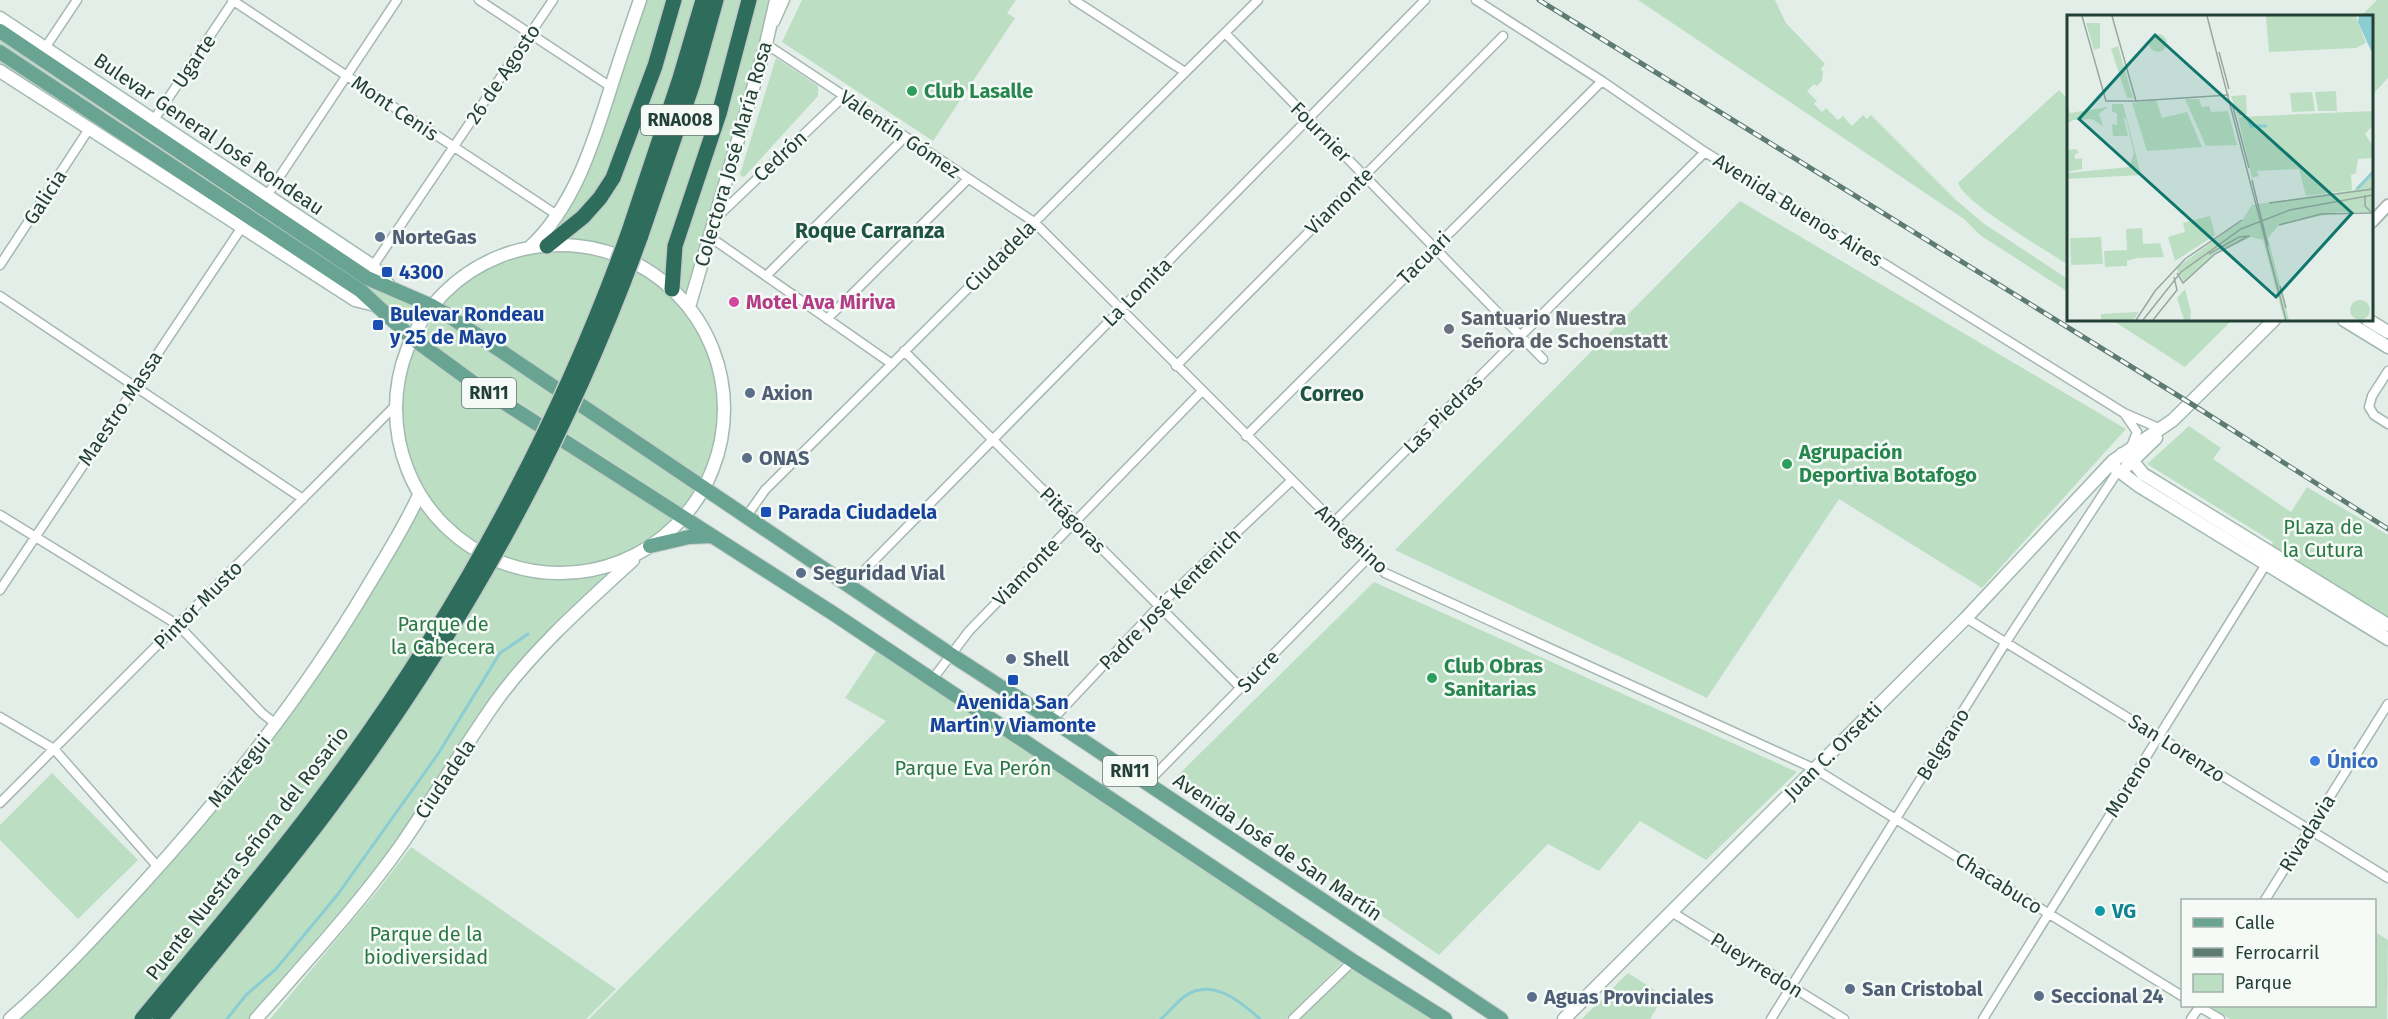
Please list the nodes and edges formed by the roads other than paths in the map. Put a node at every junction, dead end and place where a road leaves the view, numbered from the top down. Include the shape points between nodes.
1 (77, 0) edge
2 (234, 0) edge
3 (397, 0) edge
4 (479, 0) edge
5 (553, 0) edge
6 (640, 0) edge
7 (675, 0) edge
8 (703, 0) edge
9 (717, 0) edge
10 (749, 0) edge
11 (776, 0) edge
12 (785, 0) edge
13 (1074, 0) edge
14 (1425, 0) edge
15 (1476, 0) edge
16 (1254, 1) edge
17 (0, 18) edge
18 (0, 31) edge
19 (1225, 33) junction
20 (530, 34) junction
21 (1503, 36) dead end
22 (766, 44) junction
23 (45, 48) junction
24 (0, 52) edge
25 (0, 71) edge
26 (1185, 72) junction
27 (346, 75) junction
28 (1602, 81) junction
29 (611, 87) junction
30 (844, 96) junction
31 (1308, 119) junction
32 (153, 121) junction
33 (89, 129) junction
34 (905, 137) junction
35 (454, 147) junction
36 (1706, 152) junction
37 (1364, 176) junction
38 (968, 180) junction
39 (266, 197) junction
40 (2388, 205) edge
41 (557, 215) junction
42 (717, 217) junction
43 (2373, 221) edge
44 (1034, 222) junction
45 (242, 227) junction
46 (634, 236) junction
47 (710, 237) junction
48 (547, 246) junction
49 (1435, 247) junction
50 (529, 248) junction
51 (0, 264) edge
52 (373, 266) junction
53 (766, 276) junction
54 (391, 288) junction
55 (672, 289) junction
56 (0, 296) edge
57 (375, 305) junction
58 (432, 306) junction
59 (689, 307) junction
60 (1120, 309) junction
61 (827, 319) junction
62 (2273, 321) edge
63 (2346, 321) edge
64 (2370, 321) edge
65 (2388, 332) edge
66 (1520, 336) junction
67 (412, 338) junction
68 (2388, 347) edge
69 (904, 351) junction
70 (1543, 360) dead end
71 (892, 364) junction
72 (1176, 366) junction
73 (2388, 371) edge
74 (135, 386) junction
75 (1202, 391) junction
76 (395, 406) junction
77 (2124, 413) junction
78 (2388, 424) edge
79 (2161, 429) junction
80 (1246, 436) junction
81 (992, 440) junction
82 (2123, 459) junction
83 (1291, 482) junction
84 (704, 488) junction
85 (419, 495) junction
86 (303, 499) junction
87 (0, 515) edge
88 (684, 517) junction
89 (746, 517) junction
90 (1075, 522) junction
91 (1333, 523) junction
92 (711, 536) junction
93 (34, 538) junction
94 (648, 548) junction
95 (1368, 558) junction
96 (2269, 559) junction
97 (850, 585) junction
98 (0, 590) edge
99 (1159, 606) junction
100 (1966, 618) junction
101 (178, 625) junction
102 (2388, 625) edge
103 (2388, 639) edge
104 (2006, 642) junction
105 (950, 654) junction
106 (932, 680) junction
107 (1241, 688) junction
108 (2388, 704) edge
109 (0, 717) edge
110 (1052, 720) junction
111 (277, 725) junction
112 (2159, 736) junction
113 (54, 749) junction
114 (1815, 769) junction
115 (1148, 783) junction
116 (0, 803) edge
117 (1896, 819) junction
118 (2309, 830) junction
119 (158, 867) junction
120 (2388, 878) edge
121 (2266, 899) edge
122 (1670, 912) junction
123 (2049, 913) junction
124 (1353, 961) junction
125 (1791, 986) junction
126 (2181, 995) edge
127 (2201, 1007) edge
128 (10, 1017) edge
129 (142, 1019) edge
130 (160, 1019) edge
131 (256, 1019) edge
132 (1293, 1019) edge
133 (1445, 1019) edge
134 (1501, 1019) edge
135 (1564, 1019) edge
136 (1771, 1019) edge
137 (1844, 1019) edge
138 (1983, 1019) edge
139 (2220, 1019) edge

1 - 23 street
2 - 27 street, Mont Cenis
2 - 32 street, Ugarte
3 - 27 street
4 - 20 street
5 - 20 street, 26 de Agosto
6 - 29 main road
7 - 48 highway via 613,177 583,218
8 - 46 highway, RNA008
9 - 46 highway, RNA008 via 693,83
10 - 55 highway via 719,114 675,246
11 - 22 main road, Colectora José María Rosa
12 - 22 street
13 - 26 street
14 - 31 street, La Lomita
15 - 28 street, Avenida Buenos Aires
16 - 19 street, Ciudadela
17 - 23 main road, Bulevar General José Rondeau
18 - 54 main road, Bulevar General José Rondeau via 367,278
19 - 26 street, Ciudadela
19 - 31 street, Fournier
20 - 29 street
20 - 35 street, 26 de Agosto
21 - 37 street, Viamonte
22 - 30 street, Valentín Gómez
22 - 42 main road, Colectora José María Rosa
23 - 32 main road, Bulevar General José Rondeau
24 - 57 main road via 361,291
25 - 33 main road
26 - 44 street, Ciudadela
27 - 35 street, Mont Cenis
27 - 39 street
28 - 36 street, Avenida Buenos Aires
28 - 49 street, Tacuari
29 - 41 main road via 582,169
30 - 34 street, Valentín Gómez
30 - 42 street, Cedrón
31 - 37 street, Fournier
31 - 60 street, La Lomita
32 - 39 main road, Bulevar General José Rondeau
33 - 45 main road
33 - 51 street, Galicia
34 - 38 street, Valentín Gómez
34 - 53 street
35 - 41 street, Mont Cenis
35 - 52 street, 26 de Agosto
36 - 66 street, Las Piedras
36 - 77 street, Avenida Buenos Aires
37 - 49 street, Fournier
37 - 72 street, Viamonte
38 - 44 street, Valentín Gómez
38 - 61 street
39 - 52 main road, Bulevar General José Rondeau
40 - 43 street
41 - 50 main road
42 - 47 main road, Colectora José María Rosa
44 - 60 street, Ameghino
44 - 69 street, Ciudadela
45 - 57 main road via 356,300
45 - 74 street, Maestro Massa
46 - 129 highway, Puente Nuestra Señora del Rosario, bridge via 558,409 453,603 372,728 318,802
46 - 130 highway, Puente Nuestra Señora del Rosario, bridge via 614,309 567,417 465,607 331,807
47 - 53 street
47 - 59 main road, Colectora José María Rosa
48 - 50 main road
48 - 55 main road via 601,250 651,272
49 - 66 street, Fournier
49 - 80 street, Tacuari
50 - 58 main road via 472,270 450,285
52 - 54 main road, Bulevar General José Rondeau
53 - 61 street
54 - 58 main road, Bulevar General José Rondeau
55 - 59 main road
56 - 74 street
57 - 67 main road
58 - 67 main road
58 - 84 main road, Bulevar General José Rondeau / RN11
59 - 84 main road via 708,339 723,388 721,440
60 - 72 street, Ameghino
60 - 81 street, La Lomita
61 - 71 street
62 - 79 main road, Juan C. Orsetti
63 - 68 main road
64 - 65 main road
66 - 70 street, Fournier
66 - 91 street, Las Piedras
67 - 76 main road
67 - 88 main road, RN11 via 475,384
69 - 71 street, Ciudadela
69 - 81 street, Pitágoras
71 - 89 street, Ciudadela via 765,490
72 - 75 street, Ameghino
73 - 78 street via 2369,407
74 - 86 street
74 - 93 street, Maestro Massa
75 - 80 street, Ameghino
75 - 90 street, Viamonte
76 - 85 main road via 402,457
76 - 86 street, Pintor Musto
77 - 79 street, Avenida Buenos Aires
77 - 82 street via 2137,432
79 - 82 main road, Juan C. Orsetti
80 - 83 street, Ameghino
81 - 90 street, Pitágoras
81 - 97 street, La Lomita
82 - 96 main road via 2139,486
82 - 100 main road, Juan C. Orsetti via 2098,477
82 - 104 street, Belgrano
83 - 91 street, Ameghino
83 - 99 street, Padre José Kentenich
84 - 88 main road
84 - 89 main road, Avenida José de San Martín / RN11
85 - 94 main road via 446,528 474,550 523,570 590,571
85 - 111 main road, Maiztegui via 359,601
86 - 101 street, Pintor Musto
87 - 93 street
88 - 92 main road, RN11
88 - 94 main road
89 - 97 main road, Avenida José de San Martín / RN11
90 - 99 street, Pitágoras
90 - 105 street, Viamonte
91 - 95 street, Ameghino
92 - 94 main road via 689,537
92 - 106 main road, RN11
93 - 98 street, Maestro Massa
93 - 101 street
94 - 131 main road, Ciudadela via 535,654 498,699 398,849
95 - 107 street, Sucre
95 - 114 street, Ameghino via 1385,573
96 - 102 main road
96 - 103 main road
96 - 112 street, Moreno
97 - 105 main road, Avenida José de San Martín / RN11
99 - 107 street, Pitágoras
99 - 110 street, Padre José Kentenich
100 - 104 street, San Lorenzo
100 - 114 main road, Juan C. Orsetti
101 - 111 street
101 - 113 street, Pintor Musto
104 - 112 street, San Lorenzo
104 - 117 street, Belgrano
105 - 106 street, Viamonte
105 - 110 main road, Avenida José de San Martín / RN11
106 - 124 main road, RN11
107 - 115 street, Sucre
108 - 118 street, Rivadavia
109 - 113 street
110 - 115 main road, Avenida José de San Martín / RN11
111 - 119 main road, Maiztegui
112 - 118 street, San Lorenzo
112 - 123 street, Moreno
113 - 116 street, Pintor Musto
113 - 119 street
114 - 117 street, Chacabuco
114 - 122 main road, Juan C. Orsetti
115 - 134 main road, Avenida José de San Martín / RN11
117 - 123 street, Chacabuco
117 - 125 street, Belgrano
118 - 120 street, San Lorenzo
118 - 121 street, Rivadavia
119 - 128 main road, Maiztegui via 68,963
122 - 125 street, Pueyrredon
122 - 135 main road, Juan C. Orsetti
123 - 126 street, Chacabuco
123 - 138 street, Moreno
124 - 132 street
124 - 133 main road, RN11
125 - 136 street, Belgrano
125 - 137 street, Pueyrredon
127 - 139 street

